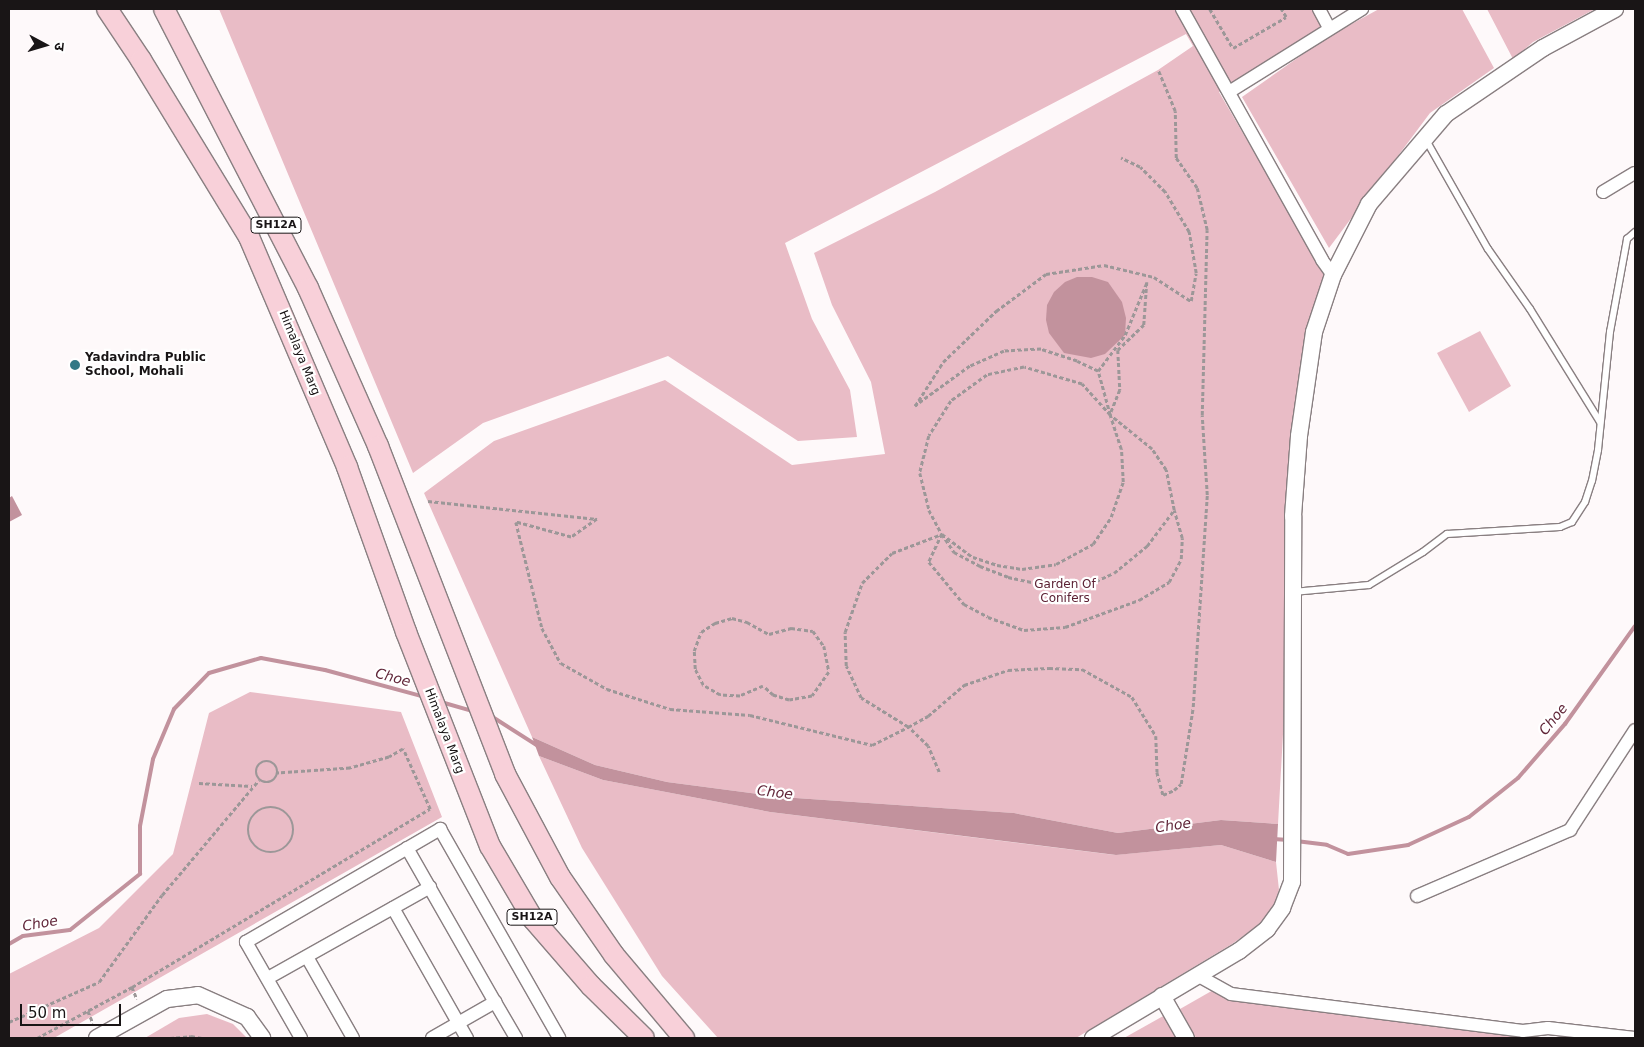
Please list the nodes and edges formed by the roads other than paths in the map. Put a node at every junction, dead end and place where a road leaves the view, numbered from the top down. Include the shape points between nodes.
1 (107, 9) edge
2 (164, 9) edge
3 (1182, 9) edge
4 (1319, 9) edge
5 (1362, 9) edge
6 (1615, 9) edge
7 (1329, 28) junction
8 (1229, 92) junction
9 (1425, 138) junction
10 (1635, 173) edge
11 (1604, 192) dead end
12 (1635, 232) edge
13 (1333, 275) junction
14 (1600, 422) junction
15 (1291, 592) junction
16 (1635, 730) edge
17 (407, 848) junction
18 (430, 887) junction
19 (1417, 896) dead end
20 (393, 908) junction
21 (307, 958) junction
22 (1198, 975) junction
23 (268, 978) junction
24 (1162, 996) junction
25 (495, 1002) junction
26 (458, 1023) junction
27 (1531, 1034) edge
28 (1611, 1037) edge
29 (96, 1038) edge
30 (262, 1038) edge
31 (301, 1038) edge
32 (353, 1038) edge
33 (432, 1038) edge
34 (467, 1038) edge
35 (516, 1038) edge
36 (559, 1038) edge
37 (644, 1038) edge
38 (684, 1038) edge
39 (1093, 1038) edge
40 (1186, 1038) edge
41 (1634, 1038) edge

1 - 37 main road, Himalaya Marg / SH12A via 249,237 347,467 406,632 490,846 533,919 590,986
2 - 38 main road, SH12A via 308,288 378,446 505,774 560,877 614,955
3 - 8 street
4 - 7 street
5 - 7 street
6 - 9 street via 1544,48 1446,114
7 - 8 street
8 - 13 street
9 - 13 street via 1370,204
9 - 14 lane via 1488,249 1530,309
10 - 11 street
12 - 14 lane via 1627,239 1610,332
13 - 15 street via 1314,332 1299,436
14 - 15 lane via 1587,497 1579,515 1567,526 1446,534 1370,585
15 - 22 street via 1292,882 1282,908 1267,929 1239,951
16 - 19 street via 1570,830
17 - 18 street
17 - 23 street via 246,942
17 - 36 street via 440,829
18 - 20 street
18 - 25 street
20 - 21 street
20 - 26 street
21 - 23 street
21 - 32 street
22 - 24 street
22 - 27 street via 1231,994 1523,1030
23 - 31 street
24 - 39 street
24 - 40 street
25 - 26 street
25 - 35 street
26 - 33 street
26 - 34 street
27 - 28 street via 1548,1028
28 - 41 street
29 - 30 street via 167,998 198,994 247,1017

